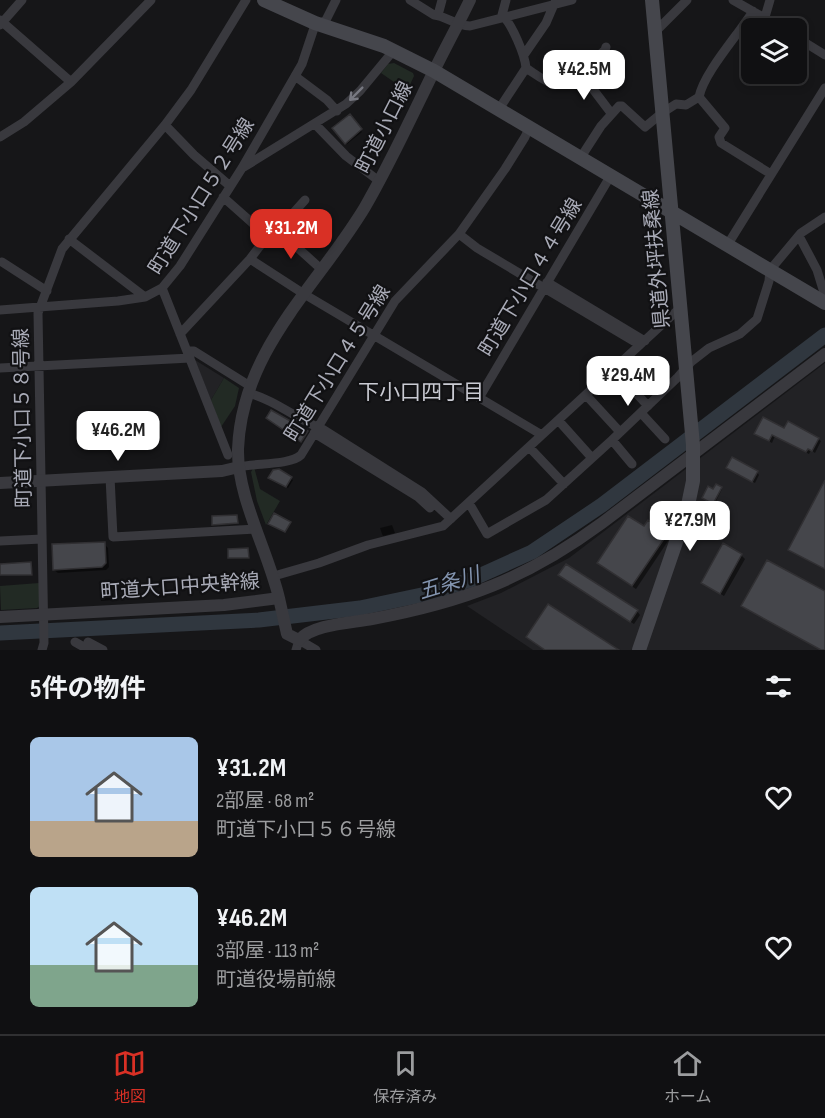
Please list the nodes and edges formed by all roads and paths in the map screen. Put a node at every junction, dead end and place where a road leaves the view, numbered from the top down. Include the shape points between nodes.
1 (22, 0) edge
2 (151, 0) edge
3 (246, 0) edge
4 (264, 0) edge
5 (336, 0) edge
6 (410, 0) edge
7 (442, 0) edge
8 (470, 0) edge
9 (506, 0) edge
10 (572, 0) edge
11 (652, 0) edge
12 (687, 0) edge
13 (733, 0) edge
14 (770, 0) edge
15 (556, 2) edge
16 (753, 11) junction
17 (438, 15) junction
18 (506, 17) junction
19 (765, 17) joint
20 (1, 23) edge
21 (320, 25) junction
22 (458, 26) junction
23 (655, 32) junction
24 (807, 44) edge
25 (606, 47) dead end
26 (394, 50) junction
27 (524, 55) junction
28 (825, 55) edge
29 (526, 68) junction
30 (434, 71) junction
31 (580, 72) junction
32 (295, 76) junction
33 (71, 82) junction
34 (825, 88) edge
35 (699, 97) junction
36 (500, 109) junction
37 (337, 111) junction
38 (611, 113) junction
39 (662, 113) junction
40 (315, 124) junction
41 (165, 125) junction
42 (530, 126) junction
43 (0, 136) edge
44 (581, 157) junction
45 (242, 168) junction
46 (771, 174) junction
47 (611, 175) junction
48 (379, 182) junction
49 (230, 186) junction
50 (223, 197) junction
51 (305, 200) dead end
52 (672, 211) junction
53 (825, 217) edge
54 (278, 230) junction
55 (459, 234) junction
56 (267, 236) junction
57 (799, 236) junction
58 (69, 239) junction
59 (728, 244) junction
60 (250, 259) junction
61 (1, 263) edge
62 (321, 269) junction
63 (770, 270) junction
64 (546, 285) junction
65 (162, 288) junction
66 (47, 291) junction
67 (304, 294) junction
68 (145, 297) junction
69 (824, 299) edge
70 (41, 307) junction
71 (680, 308) junction
72 (0, 310) edge
73 (180, 334) junction
74 (373, 335) junction
75 (642, 343) junction
76 (825, 354) edge
77 (188, 355) junction
78 (39, 366) junction
79 (0, 368) edge
80 (686, 368) junction
81 (614, 369) junction
82 (249, 389) junction
83 (586, 395) junction
84 (479, 398) junction
85 (644, 409) junction
86 (558, 420) junction
87 (315, 430) junction
88 (620, 432) junction
89 (542, 435) junction
90 (665, 439) dead end
91 (612, 440) junction
92 (529, 447) junction
93 (693, 449) junction
94 (228, 455) dead end
95 (592, 458) junction
96 (632, 464) dead end
97 (240, 467) junction
98 (110, 477) junction
99 (41, 481) junction
100 (0, 483) edge
101 (564, 484) junction
102 (469, 503) junction
103 (449, 521) junction
104 (257, 529) junction
105 (42, 539) junction
106 (0, 541) edge
107 (274, 576) junction
108 (280, 602) junction
109 (0, 617) edge
110 (43, 618) junction
111 (75, 642) dead end
112 (297, 645) edge
113 (43, 646) edge
114 (88, 646) edge
115 (103, 650) edge
116 (316, 650) edge
117 (639, 650) edge

1 - 20 street
2 - 33 street
3 - 41 street, 町道下小口５８号線
4 - 21 main road
5 - 21 street, 町道下小口５２号線
6 - 17 street
7 - 17 street
8 - 22 street, 町道小口線
9 - 18 street via 502,15
10 - 15 street
11 - 23 main road, 県道外坪扶桑線
12 - 23 street
13 - 16 street
14 - 19 street
15 - 18 street
15 - 27 street
16 - 19 street
16 - 35 street via 712,70
17 - 22 street
18 - 22 street
18 - 27 street
20 - 33 street
21 - 26 main road
21 - 32 street, 町道下小口５２号線 via 314,28
22 - 30 street, 町道小口線
23 - 39 main road, 県道外坪扶桑線
24 - 28 street
25 - 31 street
26 - 30 main road
26 -> 37 street via 360,92
27 - 29 street
29 - 31 street via 558,84
29 - 36 street
30 - 36 main road
30 - 48 street, 町道小口線
31 - 38 street
32 - 37 street
32 - 45 street, 町道下小口５２号線
33 - 43 street via 24,122
34 - 46 street
35 - 39 street
35 - 46 street via 725,128 719,137 721,142
36 - 42 main road
37 - 40 street
38 - 39 street via 622,106 645,127
38 - 44 street
39 - 52 main road, 県道外坪扶桑線
40 - 45 street
40 - 48 street
41 - 49 street
41 - 58 street, 町道下小口５８号線
42 - 44 main road
42 - 55 street, 町道下小口４５号線
44 - 47 main road
45 - 49 street, 町道下小口５２号線
46 - 59 street
47 - 52 main road
47 - 64 street, 町道下小口４４号線
48 - 62 street, 町道小口線
49 - 50 street, 町道下小口５２号線
50 - 56 street
50 - 65 street, 町道下小口５２号線 via 180,267
51 - 54 street
52 - 59 main road
52 - 71 main road, 県道外坪扶桑線
53 - 57 street
54 - 56 street
54 - 62 street
55 - 64 street
55 - 74 street, 町道下小口４５号線 via 395,301
56 - 60 street
57 - 63 street
57 - 69 street via 817,270
58 - 66 street, 町道下小口５８号線 via 58,257
58 - 68 street
59 - 63 main road
60 - 67 street
60 - 73 street
61 - 66 street
62 - 67 street, 町道小口線
63 - 69 main road
63 - 80 street via 756,319 740,334 709,348
64 - 75 street
64 - 84 street, 町道下小口４４号線
65 - 68 street
65 - 73 street, 町道下小口５２号線
66 - 70 street, 町道下小口５８号線
67 - 74 street
67 - 82 street, 町道小口線 via 264,355
68 - 70 street
70 - 72 street
70 - 78 street, 町道下小口５８号線
71 - 75 street
71 - 80 main road, 県道外坪扶桑線
73 - 77 street, 町道下小口５２号線
74 - 84 street
74 - 87 street, 町道下小口４５号線
75 - 81 street
76 - 93 street
77 - 78 street
77 - 82 street via 194,351
77 - 94 street, 町道下小口５２号線
78 - 79 street
78 - 99 street, 町道下小口５８号線
80 - 85 street
80 - 93 main road, 県道外坪扶桑線
81 - 83 street
81 - 85 street
82 - 87 street
82 - 97 street, 町道小口線 via 240,428
83 - 86 street
83 - 88 street
84 - 89 street
85 - 88 street
85 - 90 street
86 - 89 street
86 - 95 street
87 - 97 street, 町道下小口４５号線 via 297,459
87 - 103 street
87 - 103 street via 422,492
88 - 91 street
89 - 92 street
91 - 95 street
91 - 96 street
92 - 101 street
92 - 102 street
93 - 112 street via 593,530 509,579 431,607 319,629 306,634
93 - 117 main road, 県道外坪扶桑線 via 693,481 687,510
95 - 101 street
97 - 98 street
97 - 104 street, 町道小口線
98 - 99 street
98 - 104 street via 113,537
99 - 100 street
99 - 105 street, 町道下小口５８号線
101 - 102 street via 546,500 487,534
102 - 103 street
103 - 107 street
104 - 107 street, 町道小口線
105 - 106 street
105 - 110 street, 町道下小口５８号線
107 - 108 street, 町道小口線
108 - 110 street, 町道大口中央幹線
108 - 112 street, 町道大口中央幹線 via 287,634
109 - 110 street, 町道大口中央幹線
110 - 113 street, 町道下小口５８号線
111 - 114 street
112 - 116 street
114 - 115 street

